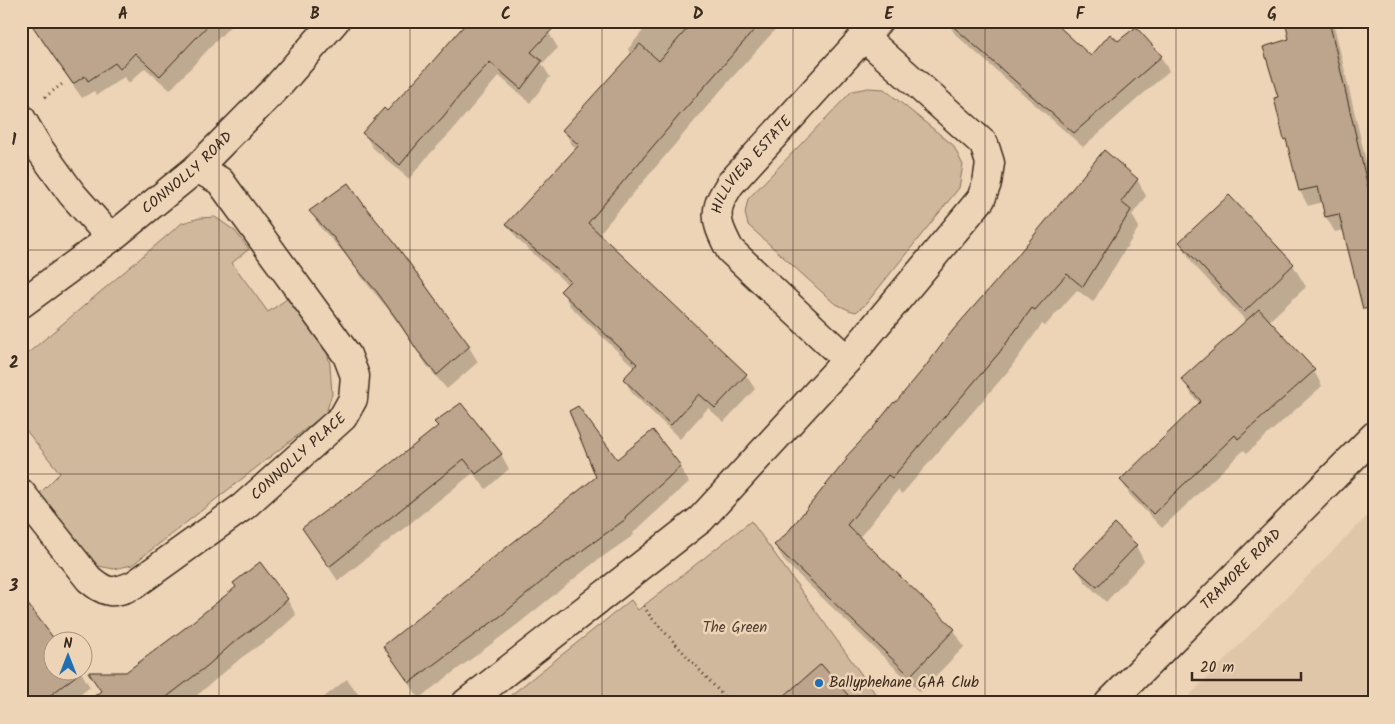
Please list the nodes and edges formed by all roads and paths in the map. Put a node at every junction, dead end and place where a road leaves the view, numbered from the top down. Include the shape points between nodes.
1 (335, 21) edge
2 (871, 29) edge
3 (65, 82) dead end
4 (44, 98) dead end
5 (21, 118) edge
6 (197, 168) junction
7 (112, 238) junction
8 (21, 304) edge
9 (847, 360) junction
10 (1374, 436) edge
11 (21, 493) edge
12 (643, 599) dead end
13 (466, 703) edge
14 (730, 703) edge
15 (1109, 703) edge

1 - 6 street, CONNOLLY ROAD via 278,86
2 - 9 street, HILLVIEW ESTATE via 984,144 990,164 981,198
2 - 9 street, HILLVIEW ESTATE via 730,184 718,205 720,230 730,250
3 - 4 path
5 - 7 street via 72,194
6 - 7 street, CONNOLLY ROAD
6 - 11 street, CONNOLLY PLACE via 220,181 347,355 355,376 353,398 343,417 244,506 134,585 117,591 101,589 89,579
7 - 8 street, CONNOLLY ROAD
9 - 13 street, HILLVIEW ESTATE via 701,519
10 - 15 street, TRAMORE ROAD
12 - 14 path via 642,605 650,616

